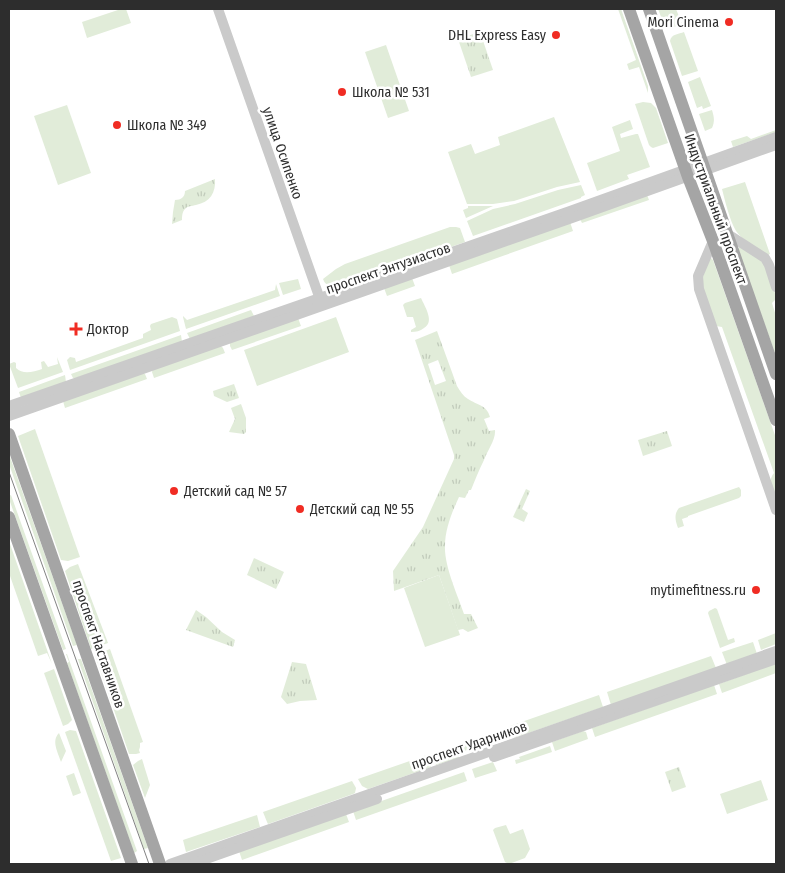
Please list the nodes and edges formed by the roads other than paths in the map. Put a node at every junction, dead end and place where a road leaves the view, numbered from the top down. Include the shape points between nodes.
1 (218, 9) edge
2 (629, 9) edge
3 (649, 9) edge
4 (776, 137) edge
5 (776, 145) edge
6 (705, 166) junction
7 (686, 173) junction
8 (726, 233) junction
9 (713, 241) junction
10 (776, 287) edge
11 (321, 301) junction
12 (776, 374) edge
13 (9, 406) edge
14 (9, 416) edge
15 (776, 420) edge
16 (9, 434) edge
17 (776, 510) edge
18 (9, 517) edge
19 (776, 651) edge
20 (776, 659) edge
21 (132, 864) edge
22 (160, 864) edge
23 (170, 864) edge
24 (192, 864) edge

1 - 11 street, улица Осипенко
2 - 7 main road, Индустриальный проспект
3 - 6 main road, Индустриальный проспект
4 - 6 street, проспект Энтузиастов
5 - 6 street, проспект Энтузиастов
6 - 7 street, проспект Энтузиастов
6 - 8 main road, Индустриальный проспект
7 - 9 main road, Индустриальный проспект
7 - 11 street, проспект Энтузиастов
8 - 10 street via 765,258
8 - 12 main road, Индустриальный проспект
9 - 15 main road, Индустриальный проспект
9 - 17 street via 698,276 699,289
11 - 13 street, проспект Энтузиастов
11 - 14 street, проспект Энтузиастов
16 - 22 main road, проспект Наставников
18 - 21 main road
19 - 23 street, проспект Ударников
20 - 24 street, проспект Ударников

